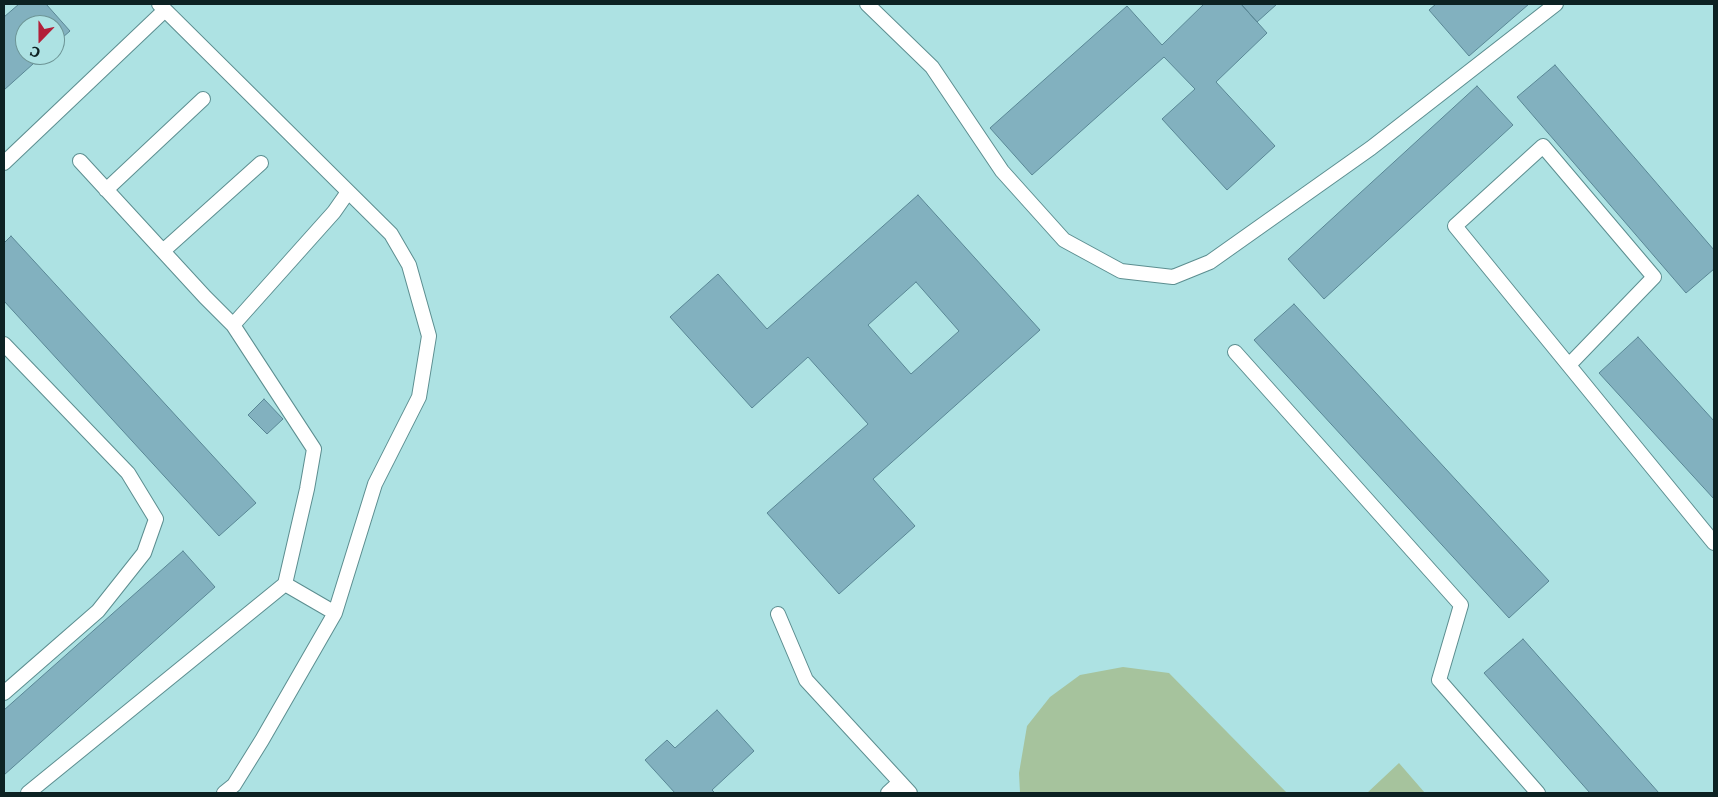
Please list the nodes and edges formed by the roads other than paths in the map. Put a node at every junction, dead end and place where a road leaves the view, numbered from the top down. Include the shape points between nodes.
1 (867, 4) edge
2 (1556, 4) edge
3 (162, 7) edge
4 (203, 99) dead end
5 (80, 161) dead end
6 (4, 163) edge
7 (262, 163) dead end
8 (106, 190) junction
9 (348, 192) junction
10 (163, 251) junction
11 (233, 325) junction
12 (4, 344) edge
13 (1235, 352) dead end
14 (1569, 365) junction
15 (1714, 543) edge
16 (285, 584) junction
17 (336, 613) junction
18 (778, 614) dead end
19 (4, 693) edge
20 (900, 782) junction
21 (28, 793) edge
22 (224, 793) edge
23 (888, 793) edge
24 (910, 793) edge
25 (1538, 793) edge

1 - 2 lane via 932,67 1002,171 1064,240 1121,271 1173,277 1210,262 1371,148
3 - 6 lane
3 - 9 lane
4 - 8 lane
5 - 8 lane
7 - 10 lane
8 - 10 lane
9 - 11 lane
9 - 17 lane via 391,234 409,265 429,336 419,396 375,484
10 - 11 lane
11 - 16 lane via 314,449
12 - 19 lane via 128,473 156,520 144,553 98,611
13 - 25 lane via 1461,604 1439,680
14 - 14 lane via 1454,226 1544,146 1654,277
14 - 15 lane
16 - 17 lane
16 - 21 lane
17 - 22 lane via 262,740 234,785
18 - 20 lane via 806,680
20 - 23 lane
20 - 24 lane

